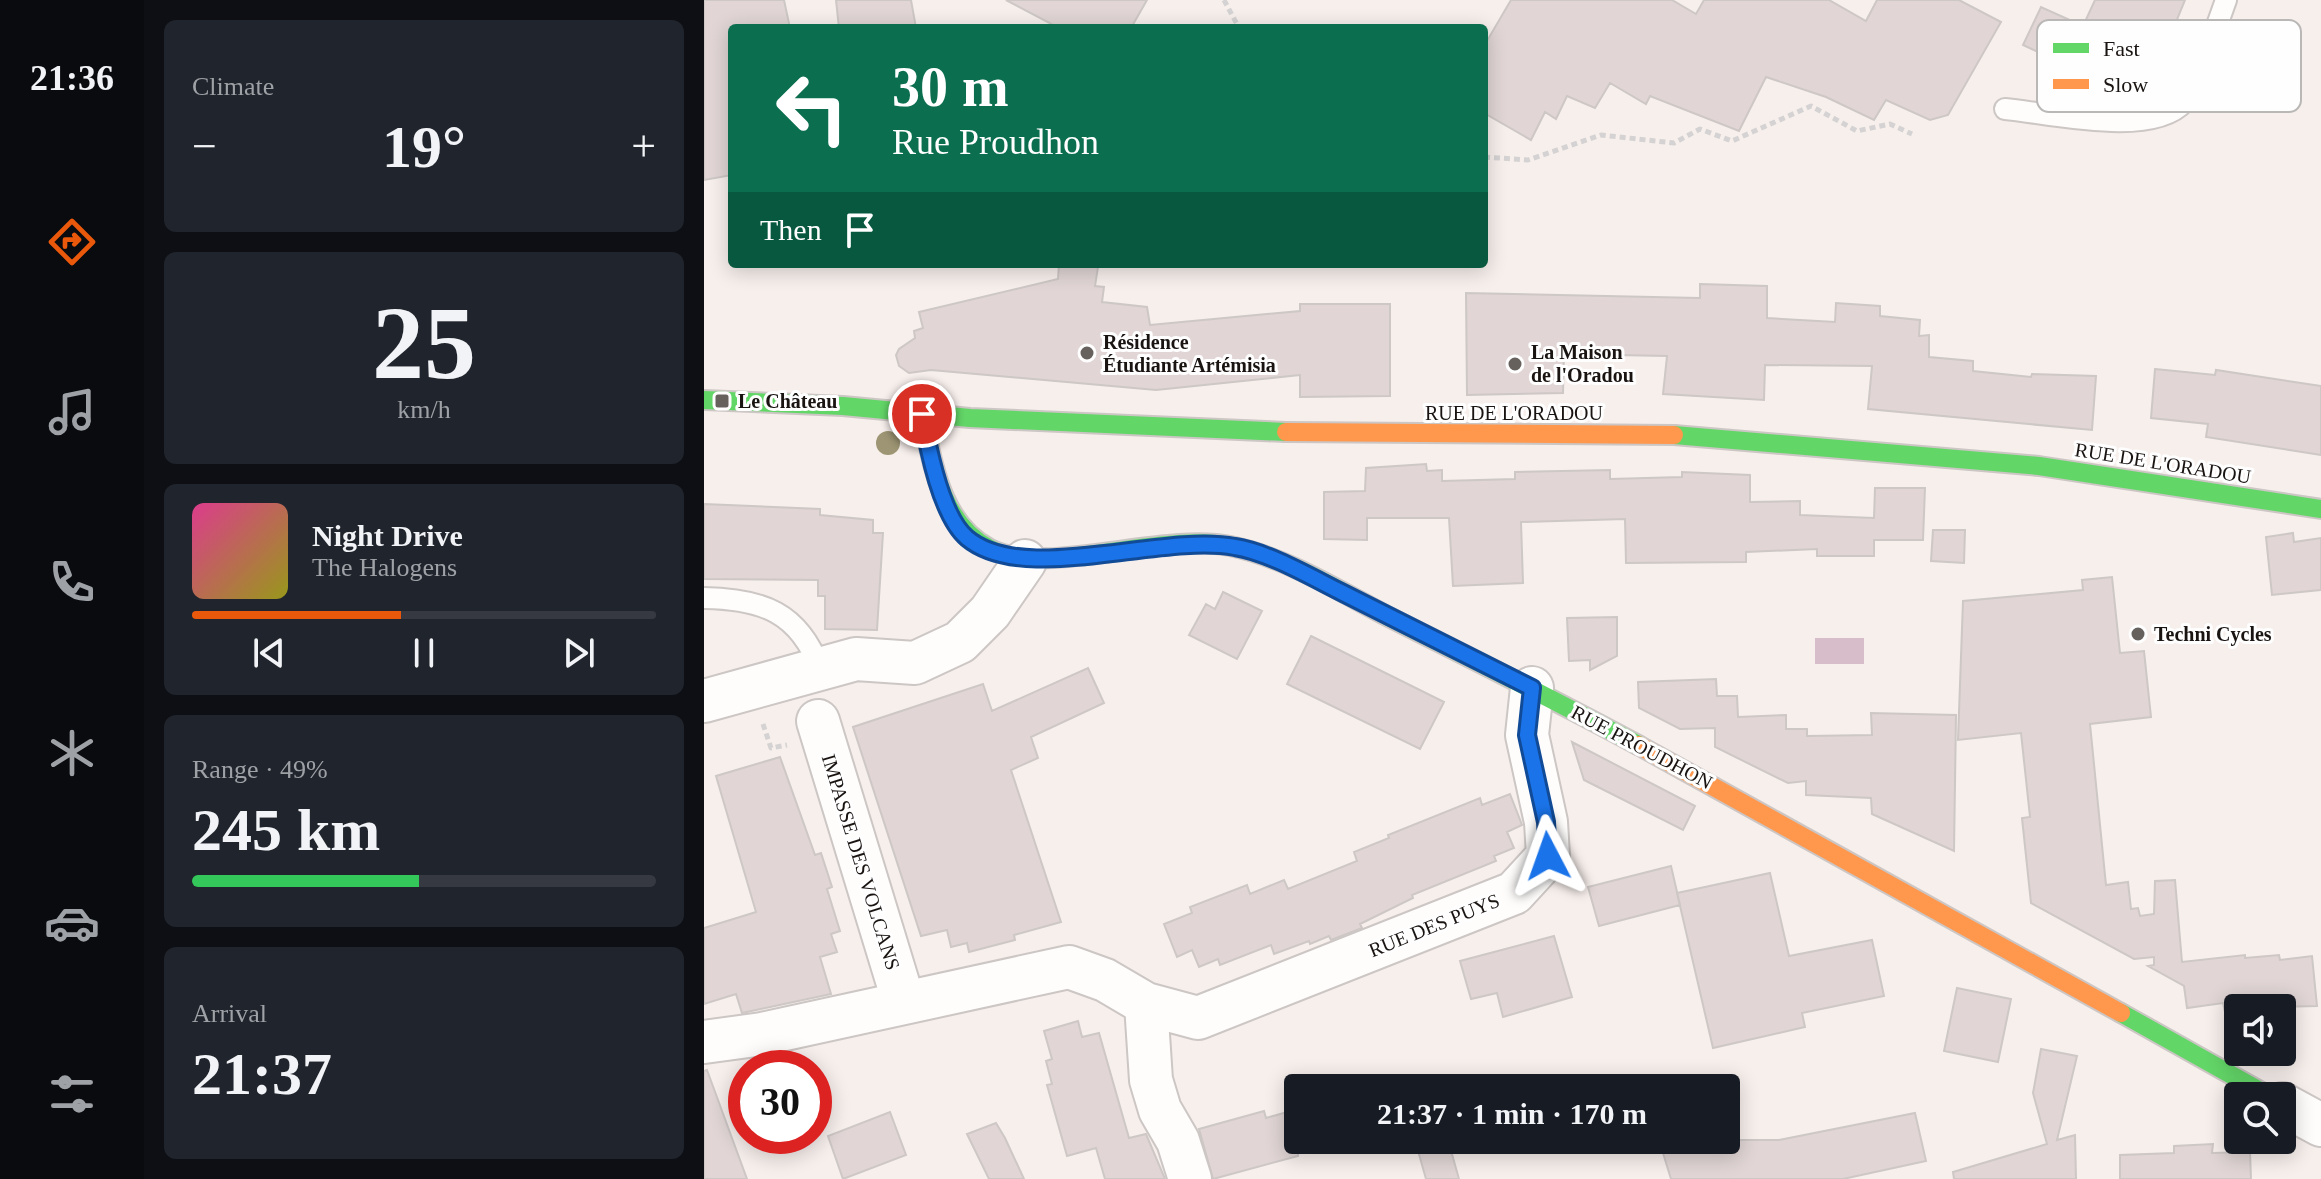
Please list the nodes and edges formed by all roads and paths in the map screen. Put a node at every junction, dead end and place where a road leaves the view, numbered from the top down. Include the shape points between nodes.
1 (1224, 0) edge
2 (2226, 0) edge
3 (2218, 20) edge
4 (1237, 24) edge
5 (2005, 109) dead end
6 (2170, 112) edge
7 (1912, 134) dead end
8 (1488, 157) edge
9 (704, 400) edge
10 (922, 414) junction
11 (2321, 509) edge
12 (1025, 561) junction
13 (704, 598) edge
14 (820, 669) junction
15 (1532, 688) junction
16 (704, 701) edge
17 (818, 721) dead end
18 (904, 1003) junction
19 (1146, 1004) junction
20 (704, 1042) edge
21 (2244, 1082) edge
22 (2296, 1112) edge
23 (2321, 1125) edge
24 (1190, 1179) edge

1 - 4 path
2 - 3 lane
5 - 6 lane via 2136,122
7 - 8 path via 1890,124 1857,131 1811,106 1732,141 1700,129 1674,143 1601,135 1528,160
9 - 10 street, RUE DE L'ORADOU
10 - 11 street, RUE DE L'ORADOU via 1289,432 1680,435 2039,466
10 - 12 street, RUE PROUDHON via 929,459 966,538 995,554
12 - 14 street via 990,612 960,642 915,663 856,659
12 - 15 street, RUE PROUDHON via 1178,544 1237,547 1310,576
13 - 14 lane via 736,598 792,620 810,642
14 - 16 street
15 - 19 street, RUE DES PUYS via 1527,735 1548,856 1514,893 1198,1018
15 - 21 street, RUE PROUDHON
17 - 18 street, IMPASSE DES VOLCANS
18 - 19 street, RUE DES PUYS via 1069,967
18 - 20 street, RUE DES PUYS
19 - 24 street via 1151,1080
22 - 23 street

